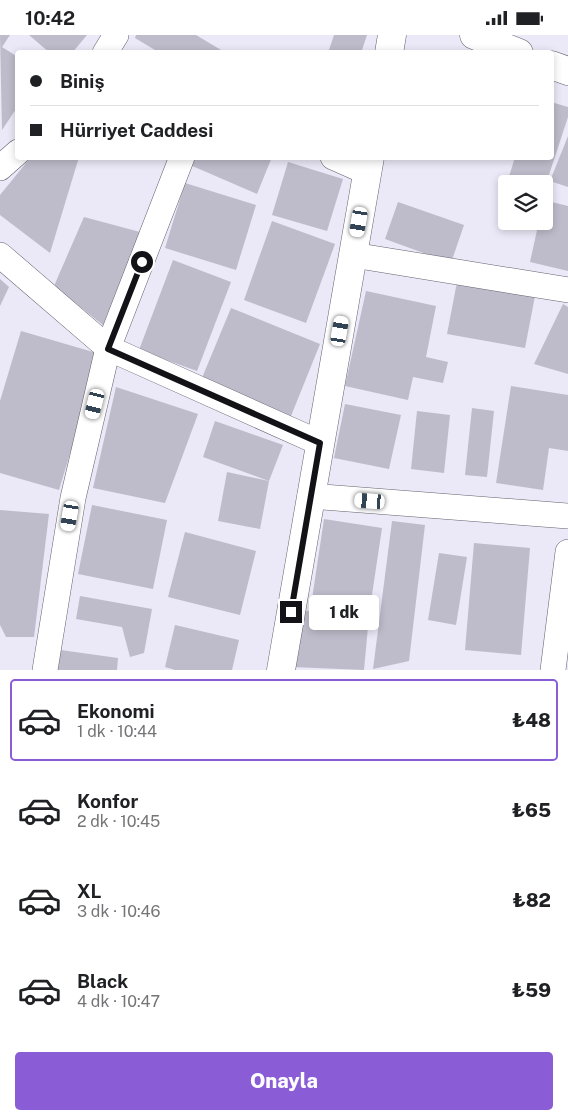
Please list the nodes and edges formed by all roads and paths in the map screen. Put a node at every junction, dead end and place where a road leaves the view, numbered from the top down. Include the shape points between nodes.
1 (116, 35) edge
2 (392, 35) edge
3 (474, 35) edge
4 (107, 50) edge
5 (389, 50) edge
6 (512, 50) edge
7 (554, 66) edge
8 (568, 71) edge
9 (15, 154) edge
10 (181, 160) edge
11 (346, 160) edge
12 (369, 165) edge
13 (0, 167) edge
14 (0, 255) edge
15 (353, 255) junction
16 (568, 289) edge
17 (108, 349) junction
18 (320, 443) junction
19 (310, 496) junction
20 (568, 516) edge
21 (568, 551) edge
22 (44, 670) edge
23 (281, 670) edge
24 (554, 670) edge

1 - 4 street
2 - 5 street
3 - 6 street
7 - 8 street
9 - 13 street
10 - 17 street
11 - 12 street
12 - 15 street
14 - 17 street
15 - 16 street
15 - 18 street
17 - 18 street
17 - 22 street via 73,497
18 - 19 street
19 - 20 street
19 - 23 street
21 - 24 street

